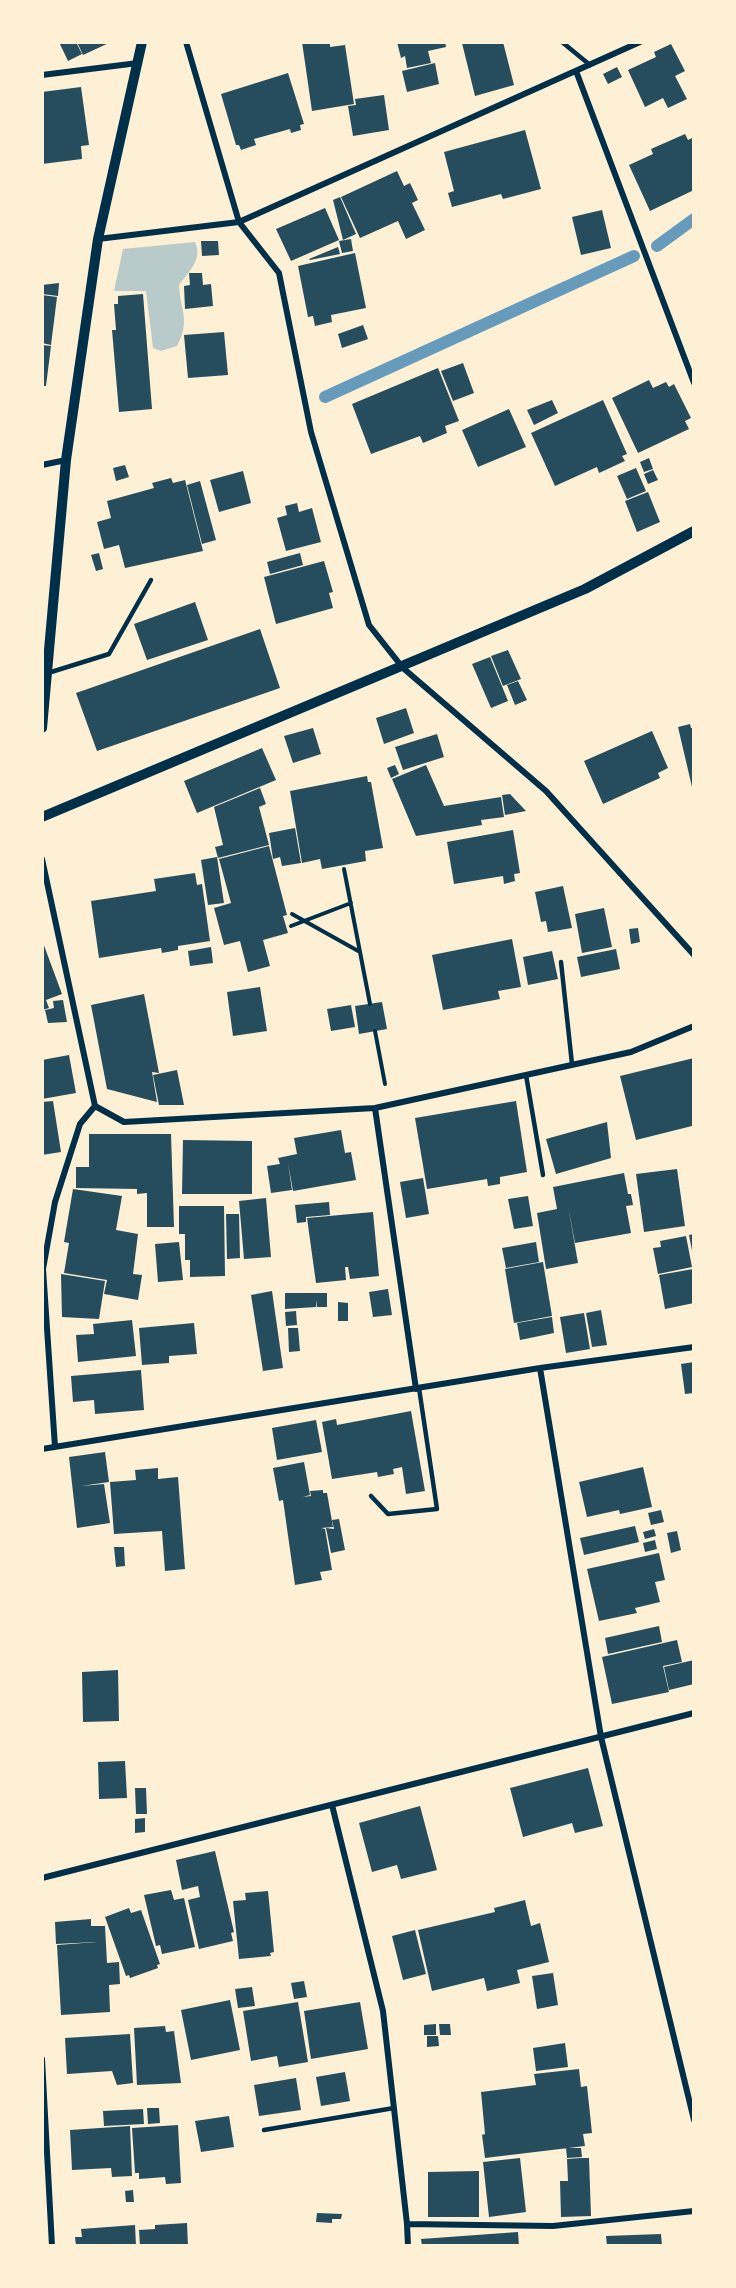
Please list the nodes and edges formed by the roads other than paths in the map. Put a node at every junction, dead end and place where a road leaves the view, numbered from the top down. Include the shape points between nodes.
1 (142, 42) edge
2 (186, 42) edge
3 (562, 42) edge
4 (640, 42) edge
5 (138, 63) junction
6 (590, 65) junction
7 (576, 71) junction
8 (42, 75) edge
9 (239, 222) junction
10 (98, 238) junction
11 (694, 383) edge
12 (66, 460) junction
13 (42, 465) edge
14 (694, 531) edge
15 (151, 580) dead end
16 (403, 668) junction
17 (48, 673) junction
18 (43, 721) edge
19 (42, 817) edge
20 (42, 859) edge
21 (694, 955) edge
22 (561, 962) dead end
23 (694, 1026) edge
24 (572, 1064) junction
25 (526, 1075) junction
26 (95, 1106) junction
27 (375, 1108) junction
28 (543, 1175) dead end
29 (694, 1347) edge
30 (540, 1368) junction
31 (418, 1388) junction
32 (55, 1447) junction
33 (42, 1449) edge
34 (371, 1496) dead end
35 (694, 1713) edge
36 (601, 1737) junction
37 (332, 1805) junction
38 (42, 1878) edge
39 (42, 2059) edge
40 (394, 2108) junction
41 (694, 2120) edge
42 (264, 2130) dead end
43 (694, 2211) edge
44 (407, 2224) junction
45 (52, 2246) edge
46 (408, 2246) edge

1 - 5 street
2 - 9 street
3 - 6 lane
4 - 6 street
5 - 8 street
5 - 10 street
6 - 7 street
7 - 9 street
7 - 11 street
9 - 10 street
9 - 16 street via 279,273 311,432 369,625
10 - 12 street
12 - 13 street
12 - 17 street
14 - 16 street via 585,589
15 - 17 lane via 109,654
16 - 19 street
16 - 21 street via 546,791
17 - 18 street
20 - 26 street
22 - 24 lane
23 - 24 street via 631,1052
24 - 25 street
25 - 27 street
25 - 28 lane
26 - 27 street via 124,1122
26 - 32 street via 80,1124 55,1202 43,1269
27 - 31 street
29 - 30 street
30 - 31 street
30 - 36 street
31 - 32 street
31 - 34 lane via 437,1509 388,1514
32 - 33 street
35 - 36 street
36 - 37 street
36 - 41 street
37 - 38 street
37 - 40 street via 383,2011
39 - 45 street
40 - 42 lane
40 - 44 street
43 - 44 street via 553,2226
44 - 46 street

